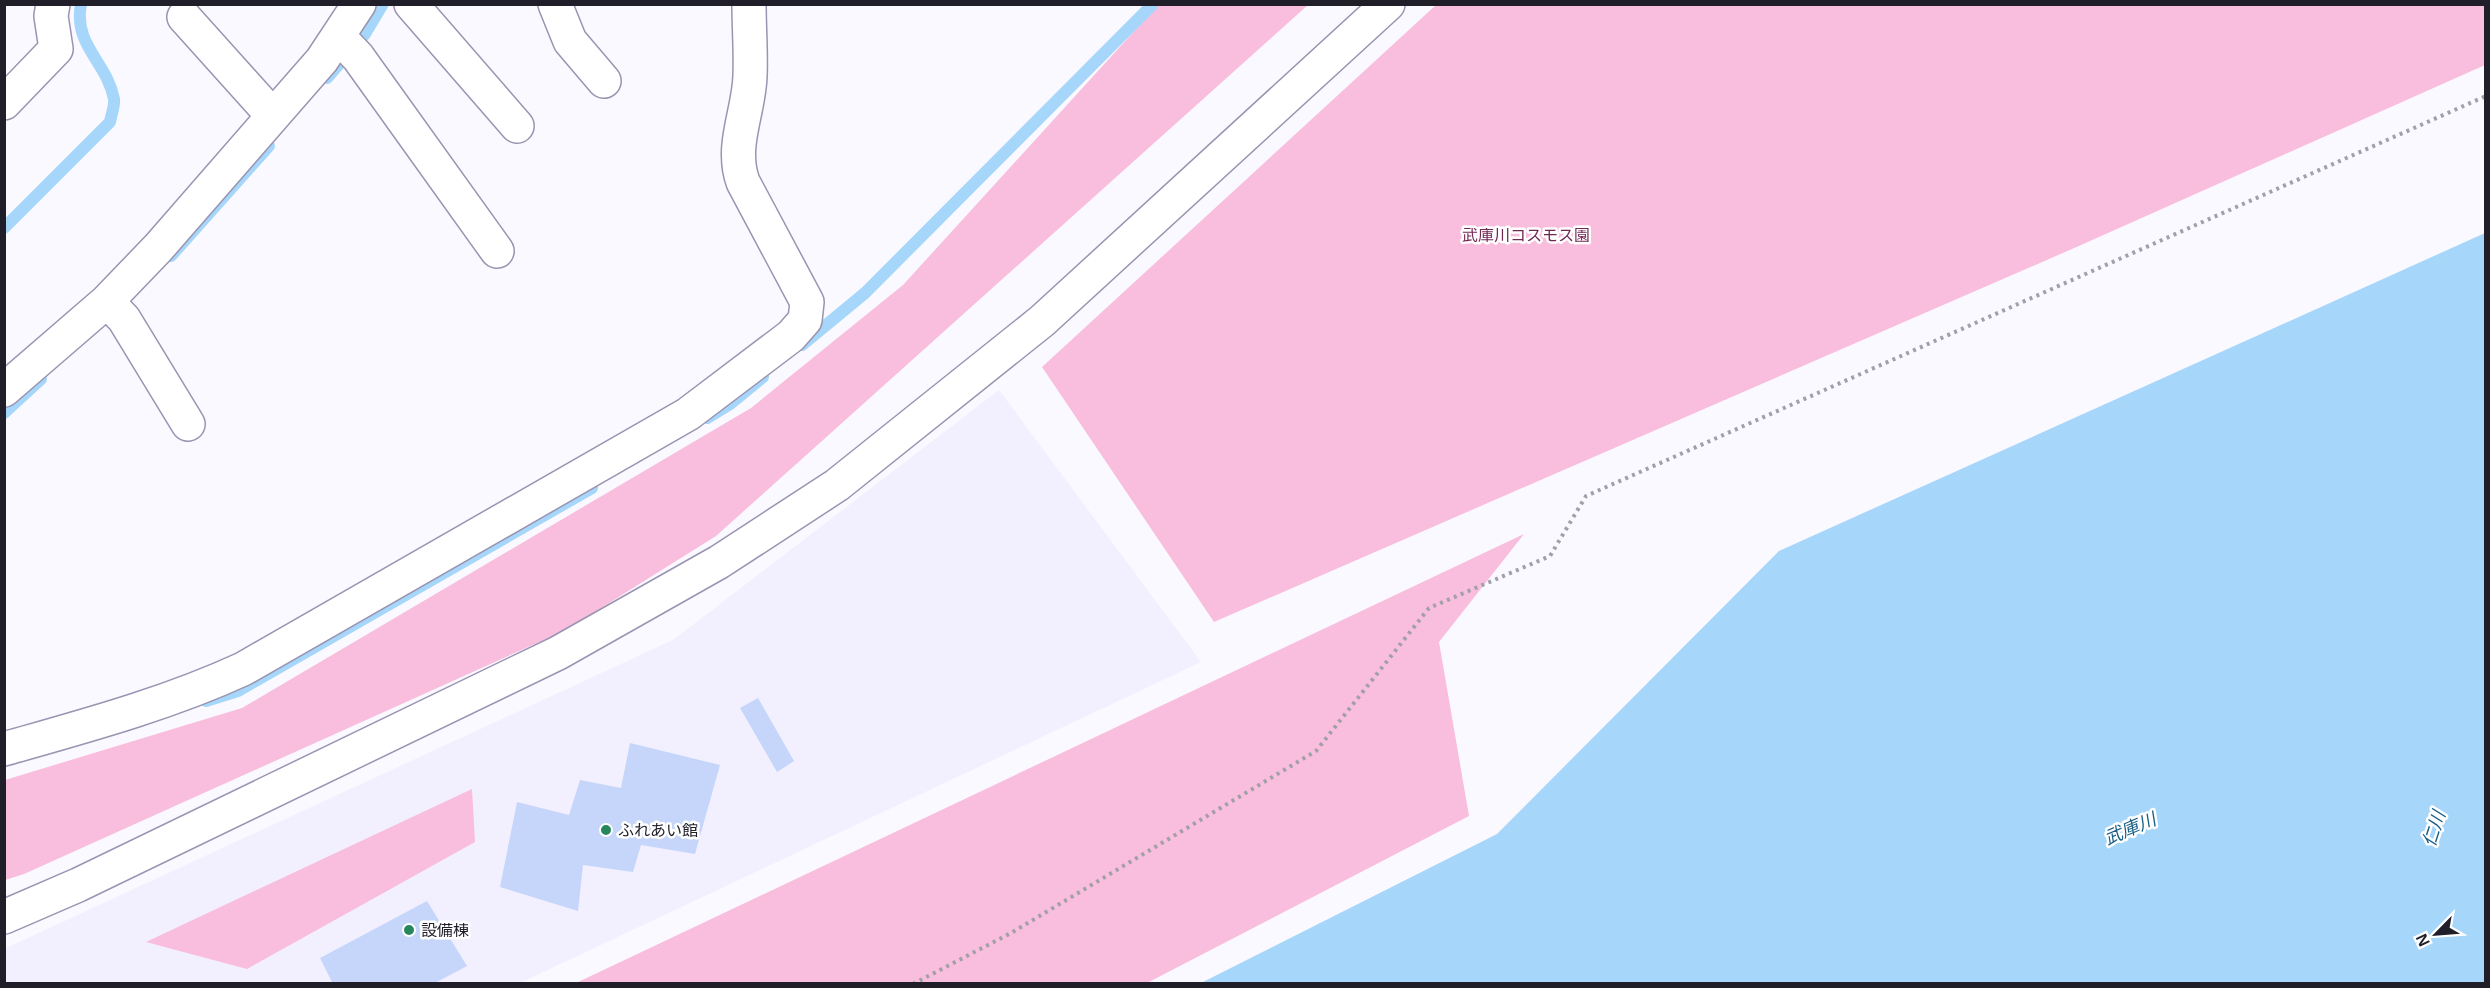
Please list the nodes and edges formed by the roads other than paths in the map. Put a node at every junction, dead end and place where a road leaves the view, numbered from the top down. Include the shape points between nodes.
1 (53, 4) edge
2 (359, 4) edge
3 (411, 4) edge
4 (555, 4) edge
5 (749, 4) edge
6 (1388, 4) edge
7 (184, 17) dead end
8 (348, 46) junction
9 (604, 81) dead end
10 (4, 103) edge
11 (273, 116) junction
12 (517, 126) dead end
13 (497, 251) dead end
14 (114, 309) junction
15 (4, 390) edge
16 (188, 424) dead end
17 (4, 749) edge
18 (4, 917) edge

1 - 10 street via 56,49
2 - 8 street
3 - 12 street
4 - 9 street via 570,41
5 - 17 street via 750,76 738,167 807,302 805,320 791,336 688,414 243,669 110,718
6 - 18 street via 1042,321 827,492 719,562 558,652 78,885
7 - 11 street
8 - 11 street via 322,60
8 - 13 street
11 - 14 street via 158,248
14 - 15 street
14 - 16 street

